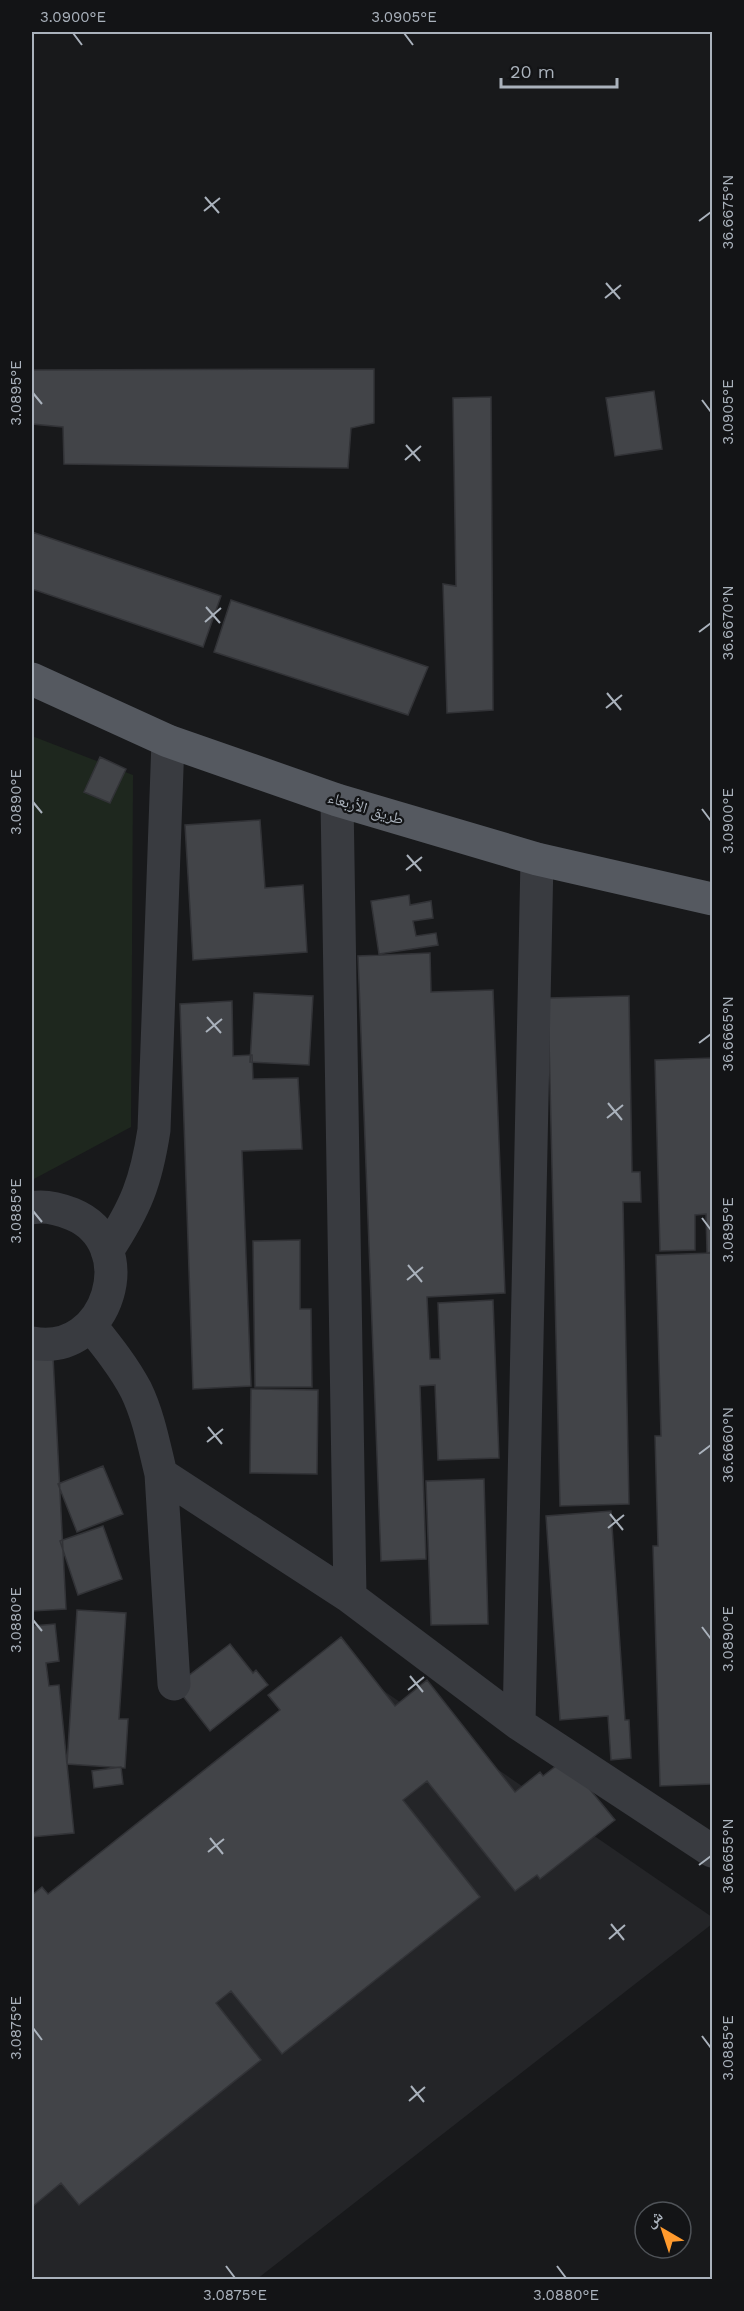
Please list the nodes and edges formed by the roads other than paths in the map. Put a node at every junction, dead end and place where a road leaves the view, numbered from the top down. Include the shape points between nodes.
1 (32, 679) edge
2 (168, 741) junction
3 (337, 800) junction
4 (537, 859) junction
5 (712, 899) edge
6 (32, 1208) edge
7 (107, 1251) junction
8 (91, 1326) junction
9 (32, 1343) edge
10 (161, 1474) junction
11 (350, 1597) junction
12 (174, 1684) dead end
13 (519, 1724) junction
14 (712, 1851) edge

1 - 2 main road, طريق الأربعاء
2 - 3 main road, طريق الأربعاء
2 - 7 street via 154,1130 148,1169 137,1201
3 - 4 main road, طريق الأربعاء
3 - 11 street
4 - 5 main road, طريق الأربعاء
4 - 13 street
6 - 7 street via 58,1208 79,1217 96,1231
7 - 8 street via 112,1277 106,1303
8 - 9 street via 69,1340 43,1346
8 - 10 street via 136,1390
10 - 11 street
10 - 12 street
11 - 13 street
13 - 14 street

